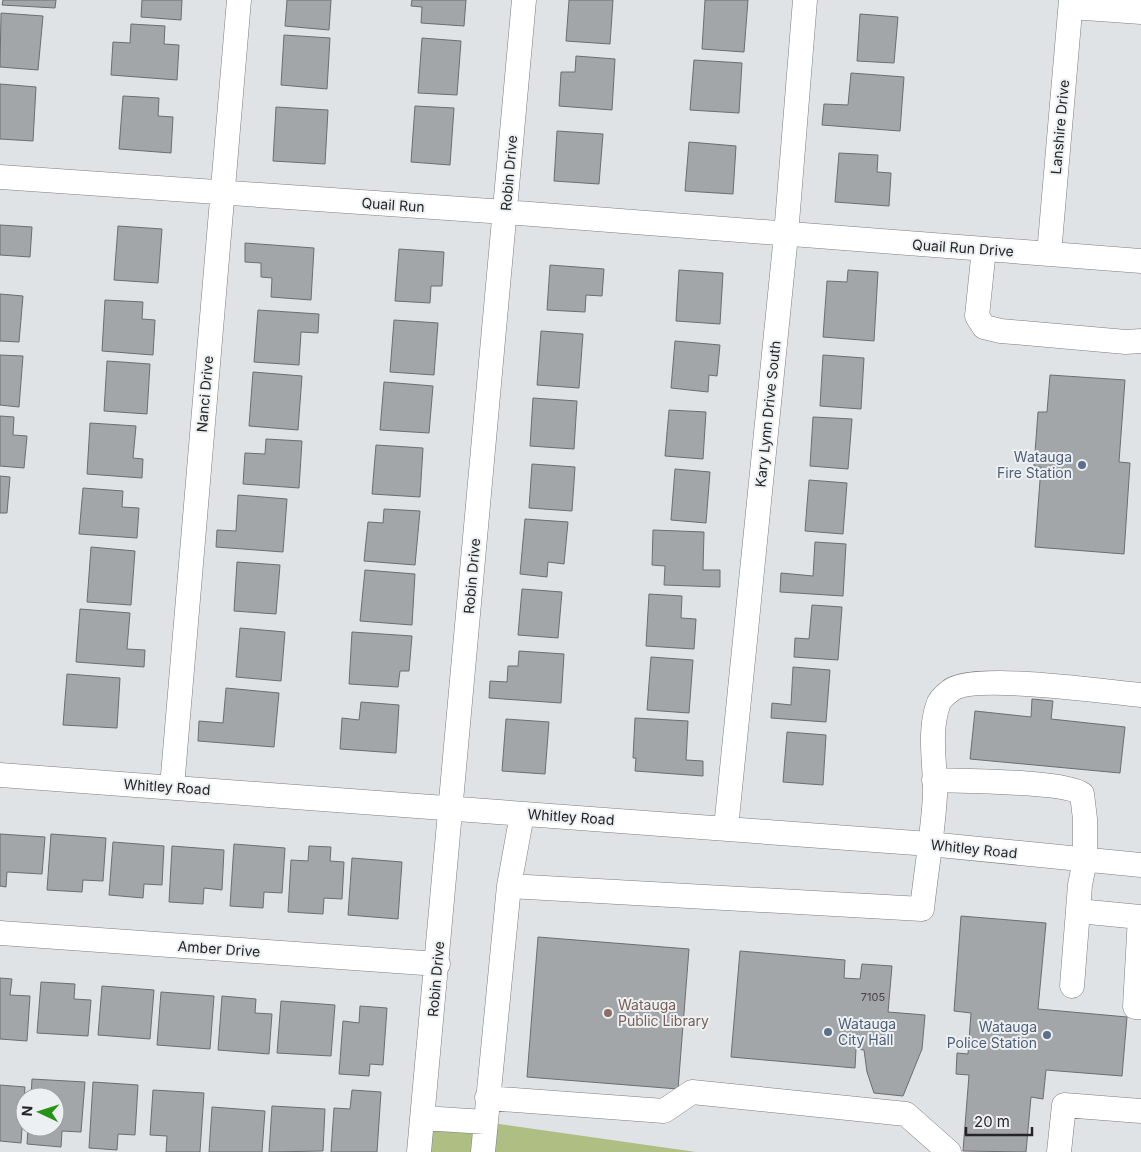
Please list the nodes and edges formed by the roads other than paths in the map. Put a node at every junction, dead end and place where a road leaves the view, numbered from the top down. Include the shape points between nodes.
1 (238, 0) edge
2 (524, 0) edge
3 (806, 0) edge
4 (1071, 3) edge
5 (1141, 12) edge
6 (0, 176) edge
7 (222, 194) junction
8 (505, 212) junction
9 (786, 235) junction
10 (984, 250) junction
11 (1049, 254) junction
12 (1141, 262) edge
13 (1141, 341) edge
14 (1141, 695) edge
15 (0, 775) edge
16 (934, 780) junction
17 (172, 787) junction
18 (451, 810) junction
19 (522, 814) junction
20 (726, 828) junction
21 (929, 844) junction
22 (1085, 860) junction
23 (1141, 865) edge
24 (509, 886) junction
25 (1078, 911) junction
26 (0, 933) edge
27 (438, 964) junction
28 (1072, 986) dead end
29 (1141, 1007) edge
30 (487, 1098) junction
31 (1141, 1111) edge
32 (423, 1118) junction
33 (485, 1122) junction
34 (419, 1152) edge
35 (483, 1152) edge
36 (949, 1152) edge
37 (1059, 1152) edge

1 - 7 street, Nanci Drive
2 - 8 street, Robin Drive
3 - 9 street, Kary Lynn Drive South
4 - 5 street
4 - 11 street, Lanshire Drive
6 - 7 street, Quail Run
7 - 8 street, Quail Run
7 - 17 street, Nanci Drive
8 - 9 street, Quail Run
8 - 18 street, Robin Drive
9 - 10 street, Quail Run Drive
9 - 20 street, Kary Lynn Drive South
10 - 11 street, Quail Run Drive
10 - 13 street via 977,316 984,326 1011,332
11 - 12 street, Quail Run Drive
14 - 16 street via 1001,682 966,684 951,690 938,703 934,722
15 - 17 street, Whitley Road
16 - 21 street
16 - 22 street via 994,781 1076,789 1082,794 1084,805
17 - 18 street, Whitley Road
18 - 19 street, Whitley Road
18 - 27 street, Robin Drive
19 - 20 street, Whitley Road
19 - 24 street
20 - 21 street, Whitley Road
21 - 22 street, Whitley Road
21 - 24 street via 922,908
22 - 23 street, Whitley Road
22 - 25 street
24 - 30 street
25 - 28 street
25 - 29 street via 1140,917 1135,1007
26 - 27 street, Amber Drive
27 - 32 street, Robin Drive
30 - 33 street
30 - 36 street via 664,1111 692,1092 906,1114
31 - 37 street via 1064,1105
32 - 33 street
32 - 34 street, Robin Drive
33 - 35 street

